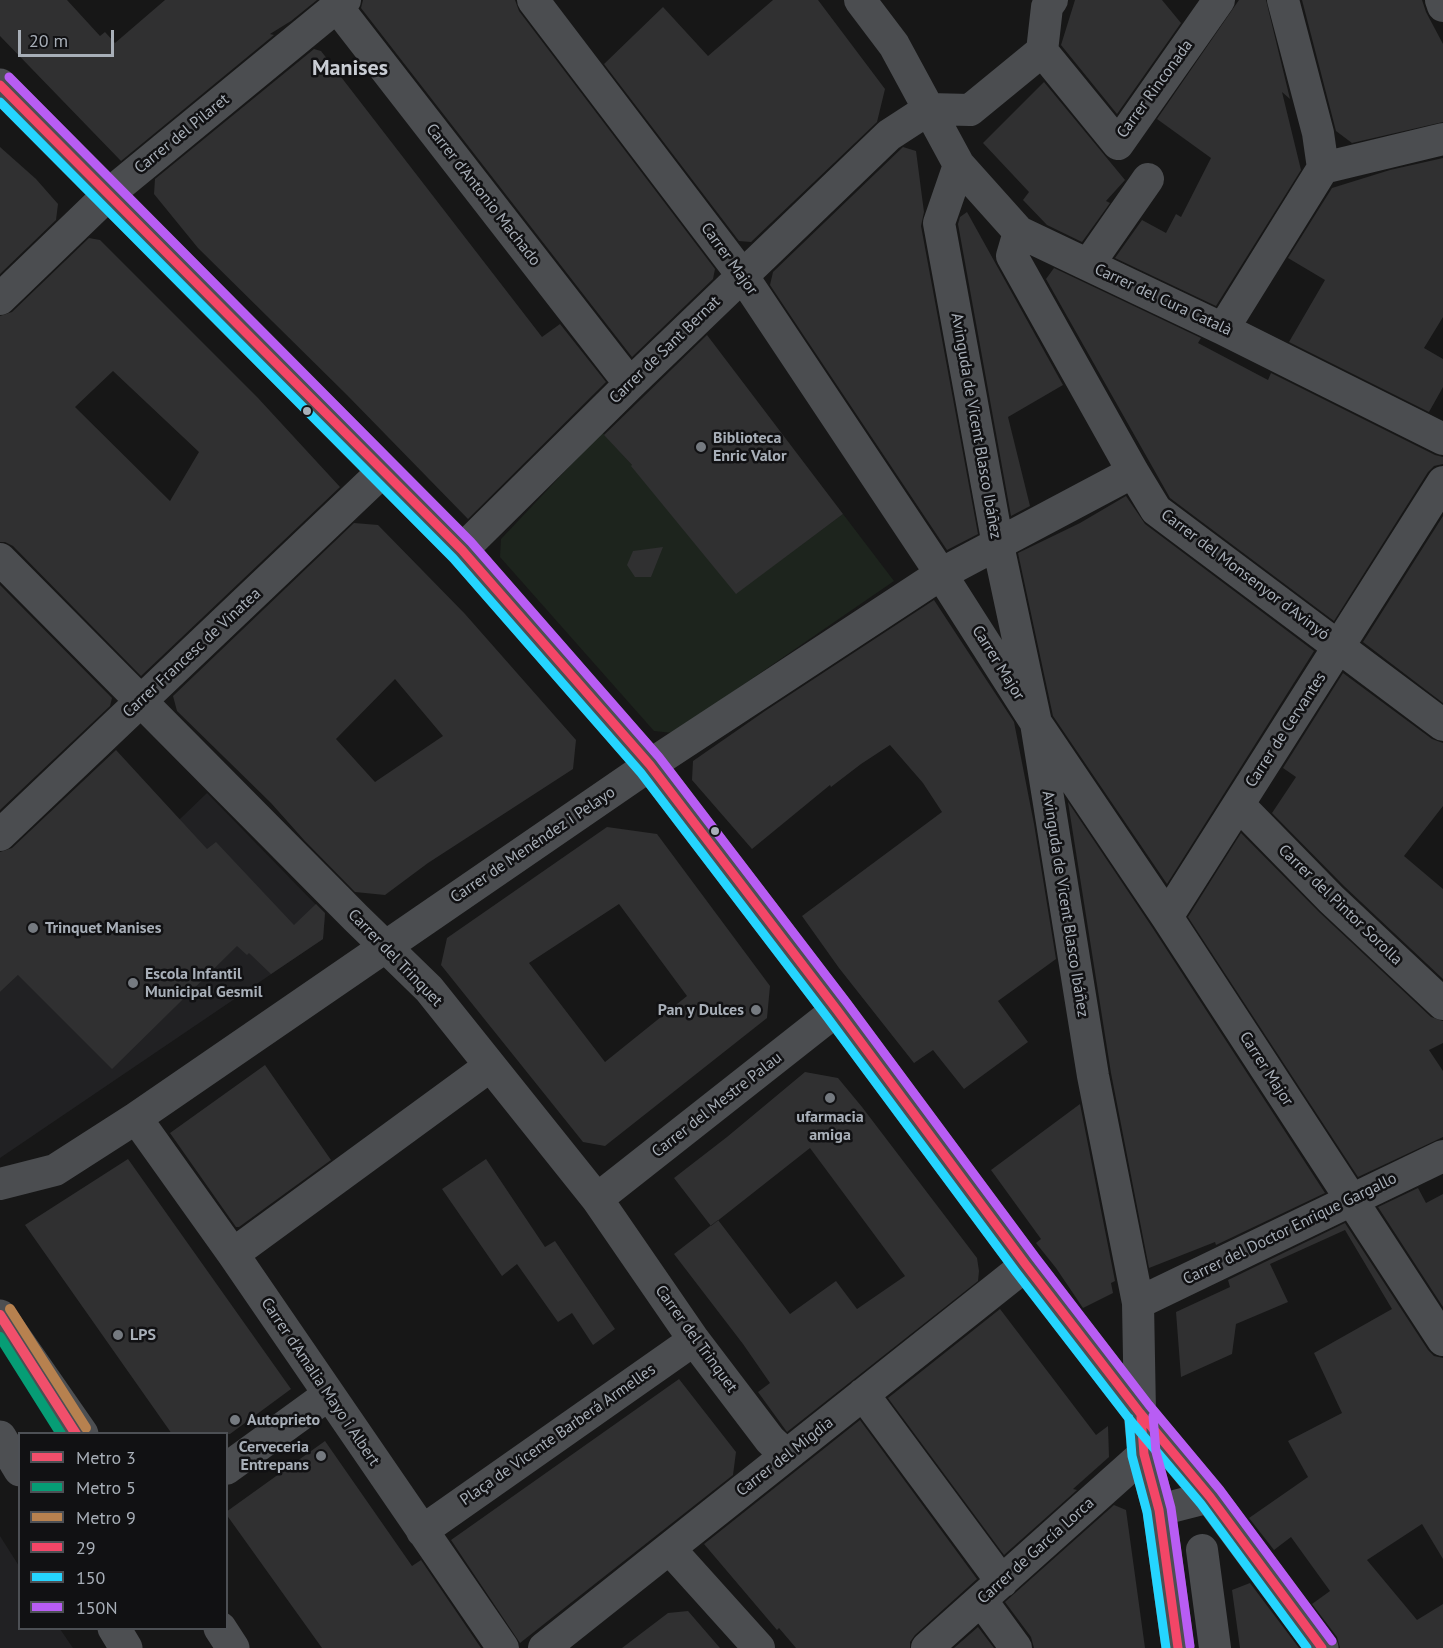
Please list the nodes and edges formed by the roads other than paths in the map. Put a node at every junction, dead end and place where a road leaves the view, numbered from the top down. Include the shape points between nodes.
1 (533, 0) edge
2 (860, 0) edge
3 (1219, 0) edge
4 (1283, 0) edge
5 (1441, 0) edge
6 (1047, 2) edge
7 (341, 3) edge
8 (1443, 6) edge
9 (1042, 51) junction
10 (0, 85) edge
11 (929, 109) junction
12 (1443, 138) edge
13 (959, 165) junction
14 (1323, 168) junction
15 (1148, 179) dead end
16 (110, 193) junction
17 (1019, 232) junction
18 (1088, 265) junction
19 (742, 275) junction
20 (0, 299) edge
21 (1223, 328) junction
22 (630, 384) junction
23 (1443, 439) edge
24 (383, 471) junction
25 (1133, 472) junction
26 (1443, 482) edge
27 (998, 545) junction
28 (462, 550) junction
29 (0, 559) edge
30 (942, 574) junction
31 (1340, 646) junction
32 (140, 700) junction
33 (1036, 723) junction
34 (1443, 725) edge
35 (650, 765) junction
36 (1239, 805) junction
37 (0, 835) edge
38 (1167, 917) junction
39 (385, 945) junction
40 (1443, 1004) edge
41 (837, 1010) junction
42 (490, 1066) junction
43 (136, 1118) junction
44 (1443, 1156) edge
45 (0, 1184) edge
46 (597, 1199) junction
47 (1352, 1200) junction
48 (232, 1254) junction
49 (1026, 1265) junction
50 (1138, 1303) junction
51 (0, 1316) edge
52 (694, 1340) junction
53 (1443, 1341) edge
54 (863, 1394) junction
55 (328, 1395) junction
56 (1140, 1413) junction
57 (81, 1432) edge
58 (0, 1437) edge
59 (1144, 1454) junction
60 (786, 1455) junction
61 (18, 1467) edge
62 (228, 1468) edge
63 (1210, 1497) junction
64 (1159, 1510) junction
65 (422, 1531) junction
66 (673, 1546) junction
67 (1202, 1550) dead end
68 (992, 1591) junction
69 (115, 1630) edge
70 (221, 1630) edge
71 (126, 1648) edge
72 (233, 1648) edge
73 (503, 1648) edge
74 (544, 1648) edge
75 (759, 1648) edge
76 (927, 1648) edge
77 (1016, 1648) edge
78 (1178, 1648) edge
79 (1215, 1648) edge
80 (1322, 1648) edge

1 - 19 street, Carrer Major
2 - 11 street, Carrer del Cura Català via 894,45
3 - 9 street, Carrer Rinconada via 1119,144
4 - 14 street via 1318,133
5 - 8 street
6 - 9 street
7 - 16 street, Carrer del Pilaret
7 - 22 street, Carrer d'Antonio Machado
9 - 11 street via 969,110
10 - 16 main road
11 - 13 street, Carrer del Cura Català
11 - 19 street, Carrer de Sant Bernat via 889,135
12 - 14 street
13 - 17 street, Carrer del Cura Català
13 - 27 street, Avinguda de Vicent Blasco Ibáñez via 939,223
14 - 21 street
15 - 18 street
16 - 20 street, Carrer del Pilaret
16 - 24 main road
17 - 18 street, Carrer del Cura Català
17 - 25 street, Carrer del Monsenyor d'Avinyó via 1012,256
18 - 21 street, Carrer del Cura Català
19 - 22 street, Carrer de Sant Bernat
19 - 30 street, Carrer Major
21 - 23 street, Carrer del Cura Català
22 - 28 street, Carrer de Sant Bernat
24 - 28 main road
24 - 32 street, Carrer Francesc de Vinatea
25 - 27 street, Carrer de Menéndez i Pelayo
25 - 31 street, Carrer del Monsenyor d'Avinyó via 1156,510
26 - 31 street, Carrer de Cervantes
27 - 30 street, Carrer de Menéndez i Pelayo
27 - 33 street, Avinguda de Vicent Blasco Ibáñez
28 - 35 main road
29 - 32 street, Carrer del Trinquet
30 - 33 street, Carrer Major
30 - 35 street, Carrer de Menéndez i Pelayo
31 - 34 street, Carrer del Monsenyor d'Avinyó
31 - 36 street, Carrer de Cervantes
32 - 37 street, Carrer Francesc de Vinatea
32 - 39 street, Carrer del Trinquet
33 - 38 street, Carrer Major
33 - 50 street, Avinguda de Vicent Blasco Ibáñez via 1093,1076
35 - 39 street, Carrer de Menéndez i Pelayo
35 - 41 main road
36 - 38 street, Carrer de Cervantes
36 - 40 street, Carrer del Pintor Sorolla via 1331,899
38 - 47 street, Carrer Major
39 - 42 street, Carrer del Trinquet via 429,989
39 - 43 street, Carrer de Menéndez i Pelayo
41 - 46 street, Carrer del Mestre Palau
41 - 49 main road
42 - 46 street, Carrer del Trinquet
42 - 48 street
43 - 45 street, Carrer de Menéndez i Pelayo via 55,1170
43 - 48 street, Carrer d'Amalia Mayo i Albert
44 - 47 street, Carrer del Doctor Enrique Gargallo
46 - 52 street, Carrer del Trinquet
47 - 50 street, Carrer del Doctor Enrique Gargallo
47 - 53 street, Carrer Major
48 - 55 street, Carrer d'Amalia Mayo i Albert
49 - 54 street, Carrer del Migdia
49 - 56 main road
50 - 56 street, Avinguda de Vicent Blasco Ibáñez
51 - 57 main road
52 - 60 street, Carrer del Trinquet via 770,1440
52 - 65 street, Plaça de Vicente Barberá Armelles
54 - 60 street, Carrer del Migdia
54 - 68 street
55 - 62 street
55 - 65 street, Carrer d'Amalia Mayo i Albert
56 - 59 main road, Avinguda de Vicent Blasco Ibáñez
56 - 63 main road
58 - 61 main road
59 - 64 main road, Avinguda de Vicent Blasco Ibáñez
59 - 68 street, Carrer de García Lorca
60 - 66 street, Carrer del Migdia
63 - 64 street
63 - 80 main road
64 - 78 main road, Avinguda de Vicent Blasco Ibáñez
65 - 73 street, Carrer d'Amalia Mayo i Albert
66 - 74 street, Carrer del Migdia
66 - 75 street via 677,1557
67 - 79 street
68 - 76 street, Carrer de García Lorca
68 - 77 street
69 - 71 main road
70 - 72 main road

